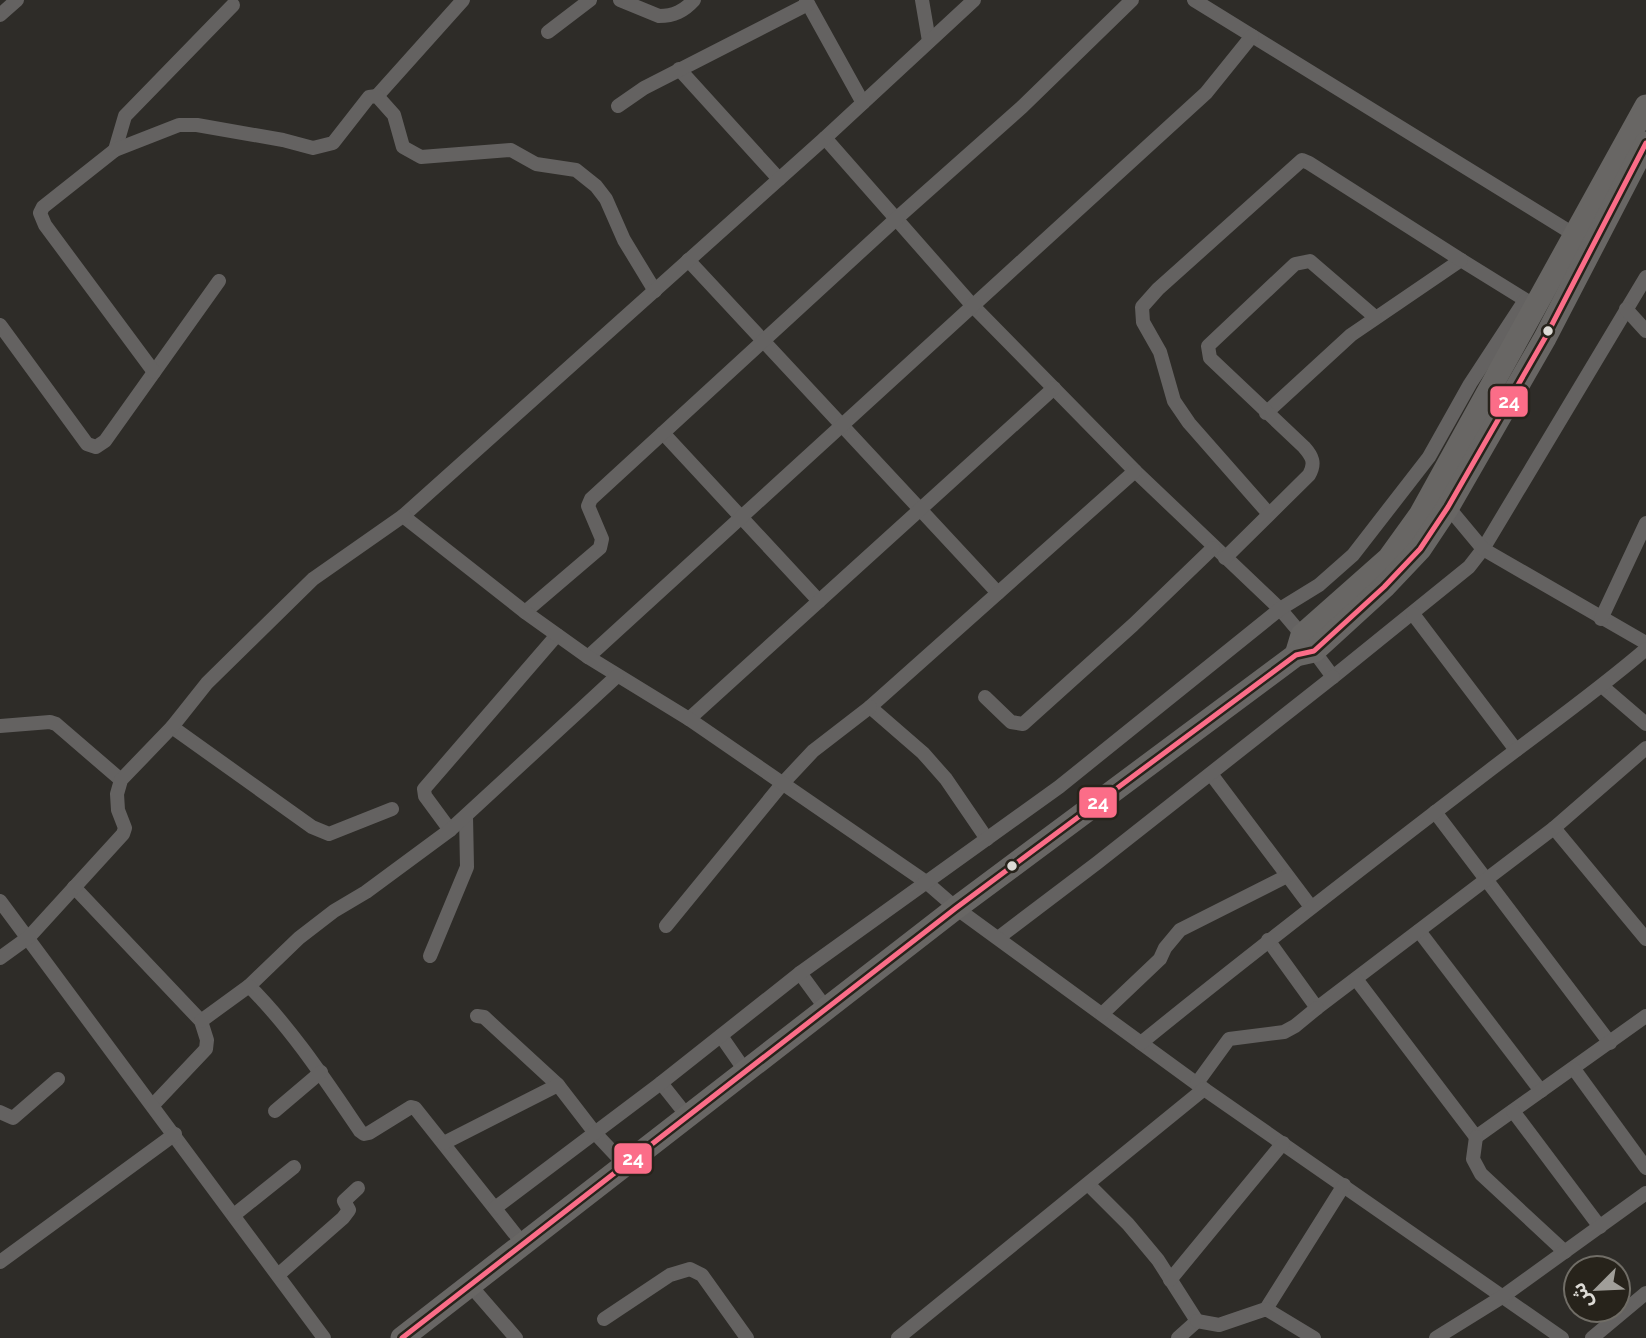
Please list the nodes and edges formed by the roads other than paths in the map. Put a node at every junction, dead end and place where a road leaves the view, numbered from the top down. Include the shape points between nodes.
1 (17, 0) edge
2 (463, 0) edge
3 (590, 0) edge
4 (620, 0) edge
5 (694, 0) edge
6 (922, 0) edge
7 (974, 0) edge
8 (1132, 0) edge
9 (1194, 0) edge
10 (807, 2) edge
11 (233, 5) dead end
12 (0, 15) edge
13 (548, 32) dead end
14 (1252, 36) junction
15 (929, 41) junction
16 (679, 69) junction
17 (377, 96) junction
18 (863, 103) junction
19 (618, 106) dead end
20 (1646, 106) edge
21 (825, 138) junction
22 (115, 150) junction
23 (1644, 151) edge
24 (779, 179) junction
25 (896, 219) junction
26 (1575, 235) junction
27 (688, 260) junction
28 (1461, 260) junction
29 (1646, 277) edge
30 (219, 281) dead end
31 (655, 290) junction
32 (1531, 303) junction
33 (972, 304) junction
34 (1626, 309) junction
35 (1375, 317) junction
36 (0, 325) edge
37 (1646, 331) edge
38 (764, 340) junction
39 (154, 372) junction
40 (1054, 388) junction
41 (1266, 413) junction
42 (841, 425) junction
43 (663, 433) junction
44 (1135, 471) junction
45 (1448, 507) junction
46 (919, 510) junction
47 (1269, 514) junction
48 (403, 516) junction
49 (742, 516) junction
50 (1646, 523) edge
51 (1483, 549) junction
52 (1219, 553) junction
53 (998, 593) junction
54 (819, 601) junction
55 (1280, 610) junction
56 (525, 612) junction
57 (1413, 614) junction
58 (1601, 619) junction
59 (557, 635) junction
60 (1646, 643) edge
61 (1304, 647) junction
62 (1646, 649) edge
63 (588, 657) junction
64 (617, 676) junction
65 (1334, 677) junction
66 (1603, 687) junction
67 (985, 696) dead end
68 (870, 707) junction
69 (689, 719) junction
70 (1646, 724) edge
71 (0, 726) edge
72 (172, 727) junction
73 (1646, 748) edge
74 (1516, 750) junction
75 (1210, 774) junction
76 (121, 780) junction
77 (783, 783) junction
78 (392, 809) dead end
79 (1435, 813) junction
80 (466, 816) junction
81 (1554, 828) junction
82 (450, 830) junction
83 (987, 839) junction
84 (1287, 876) junction
85 (1486, 880) junction
86 (926, 881) junction
87 (74, 887) junction
88 (0, 901) edge
89 (1311, 907) junction
90 (956, 908) junction
91 (666, 926) dead end
92 (1419, 931) junction
93 (29, 937) junction
94 (998, 938) junction
95 (1646, 939) edge
96 (1268, 940) junction
97 (430, 956) dead end
98 (0, 958) edge
99 (800, 973) junction
100 (1356, 979) junction
101 (248, 986) junction
102 (1317, 1008) junction
103 (827, 1010) junction
104 (1102, 1014) junction
105 (477, 1016) dead end
106 (1645, 1018) edge
107 (201, 1021) junction
108 (721, 1036) junction
109 (1141, 1042) junction
110 (1610, 1043) junction
111 (1574, 1069) junction
112 (320, 1072) junction
113 (746, 1072) junction
114 (58, 1079) dead end
115 (661, 1083) junction
116 (558, 1085) junction
117 (1201, 1086) junction
118 (1541, 1091) junction
119 (153, 1105) junction
120 (275, 1111) dead end
121 (1513, 1111) junction
122 (0, 1112) edge
123 (688, 1117) junction
124 (595, 1133) junction
125 (175, 1134) junction
126 (1476, 1137) junction
127 (444, 1143) junction
128 (1283, 1143) junction
129 (625, 1165) junction
130 (294, 1167) dead end
131 (1646, 1168) edge
132 (1089, 1185) junction
133 (1344, 1185) junction
134 (358, 1188) dead end
135 (1646, 1193) edge
136 (495, 1208) junction
137 (234, 1215) junction
138 (1601, 1227) junction
139 (523, 1244) junction
140 (1565, 1252) junction
141 (0, 1262) edge
142 (278, 1275) junction
143 (1170, 1280) junction
144 (470, 1285) junction
145 (1646, 1293) edge
146 (1502, 1297) junction
147 (1266, 1309) junction
148 (604, 1319) dead end
149 (1197, 1321) junction
150 (1219, 1325) junction
151 (324, 1338) edge
152 (402, 1338) edge
153 (516, 1338) edge
154 (747, 1338) edge
155 (898, 1338) edge
156 (1178, 1338) edge
157 (1228, 1338) edge
158 (1314, 1338) edge
159 (1436, 1338) edge
160 (1562, 1338) edge
161 (1592, 1338) edge

1 - 12 street
2 - 17 street
3 - 13 street
4 - 5 street via 665,16 683,11
6 - 15 street
7 - 15 street
8 - 25 street via 1022,107
9 - 14 street
10 - 16 street
10 - 18 street
11 - 22 street via 135,103 125,116
14 - 26 street
14 - 33 street via 1206,93
15 - 18 street
16 - 19 street
16 - 24 street
17 - 22 street via 369,97 333,143 324,147 188,124
17 - 31 street via 394,115 403,147 414,155 511,150 536,163 576,170 606,199 624,240
18 - 21 street
20 - 26 highway
21 - 24 street
21 - 25 street
22 - 39 street via 43,207 41,219
23 - 45 highway
24 - 27 street
25 - 33 street
25 - 38 street
26 - 32 highway
27 - 31 street
27 - 38 street
28 - 32 street
28 - 35 street
28 - 47 street via 1302,160 1142,307 1143,322 1160,352 1174,401
29 - 34 street
30 - 39 street
31 - 48 street
32 - 55 street via 1470,384 1429,457 1353,555 1319,585
32 - 61 highway via 1406,537
33 - 40 street
33 - 42 street
34 - 37 street
34 - 51 street
35 - 41 street
35 - 41 street via 1310,261 1295,264 1207,350
36 - 39 street via 91,446 105,441
38 - 42 street
38 - 43 street
40 - 44 street
40 - 46 street
41 - 47 street via 1304,447 1313,463 1309,475
42 - 46 street
42 - 49 street
43 - 49 street
43 - 56 street via 589,502 602,539 600,548
44 - 52 street
44 - 53 street
45 - 51 street
45 - 61 highway via 1398,573
46 - 53 street
46 - 54 street
47 - 52 street
48 - 56 street
48 - 72 street via 313,579 207,683
49 - 54 street
49 - 63 street
50 - 58 street
51 - 57 street via 1469,567
51 - 58 street
52 - 55 street
52 - 67 street via 1023,724 1011,722
53 - 68 street
54 - 69 street
55 - 61 street
55 - 83 street
56 - 59 street
57 - 65 street
57 - 74 street
58 - 60 street
59 - 63 street
59 - 82 street via 424,789
61 - 65 street
61 - 90 highway
62 - 66 street
63 - 64 street
64 - 69 street
64 - 80 street
65 - 75 street
66 - 70 street
66 - 74 street
68 - 77 street via 813,751
68 - 83 street via 923,753
69 - 77 street
71 - 76 street via 55,724
72 - 76 street
72 - 78 street via 324,834
73 - 81 street
74 - 79 street
75 - 84 street
75 - 94 street
76 - 87 street via 117,794 123,834
77 - 86 street
77 - 91 street
79 - 85 street
79 - 89 street
80 - 82 street
80 - 97 street via 467,867
81 - 85 street
81 - 95 street
82 - 101 street via 299,938
83 - 86 street
84 - 89 street
84 - 104 street via 1180,930 1160,959
85 - 92 street
85 - 110 street
86 - 90 street
86 - 99 street
87 - 93 street
87 - 107 street
88 - 93 street
89 - 96 street
90 - 94 street
90 - 103 highway
92 - 100 street
92 - 118 street
93 - 98 street
93 - 119 street
94 - 104 street
96 - 102 street
96 - 109 street
99 - 103 street
99 - 108 street
100 - 102 street
100 - 126 street
101 - 107 street
101 - 112 street
102 - 117 street via 1284,1032 1229,1039
103 - 113 highway
104 - 109 street
105 - 116 street via 484,1017
106 - 110 street
107 - 119 street via 206,1049
108 - 113 street
108 - 115 street
109 - 117 street
110 - 111 street
111 - 118 street
111 - 131 street
112 - 120 street
112 - 127 street via 363,1134 411,1107
113 - 123 highway
114 - 122 street via 13,1118
115 - 123 street
115 - 124 street
116 - 124 street
116 - 127 street
117 - 128 street
117 - 132 street
118 - 121 street
119 - 125 street
121 - 126 street
121 - 138 street
123 - 129 highway
124 - 129 street
124 - 136 street
125 - 137 street
125 - 141 street
126 - 140 street via 1473,1159 1481,1174
127 - 136 street
128 - 133 street
128 - 143 street
129 - 139 highway
130 - 137 street
132 - 143 street via 1128,1224
132 - 155 street
133 - 146 street
133 - 147 street
134 - 142 street via 344,1201 349,1210 343,1218
135 - 138 street
136 - 139 street
137 - 142 street
138 - 140 street
139 - 144 highway
140 - 146 street
142 - 151 street
143 - 149 street
144 - 152 highway
144 - 153 street
145 - 161 street
146 - 159 street
146 - 160 street
147 - 150 street
147 - 158 street
148 - 154 street via 670,1275 690,1269 702,1275
149 - 150 street
149 - 156 street
150 - 157 street

